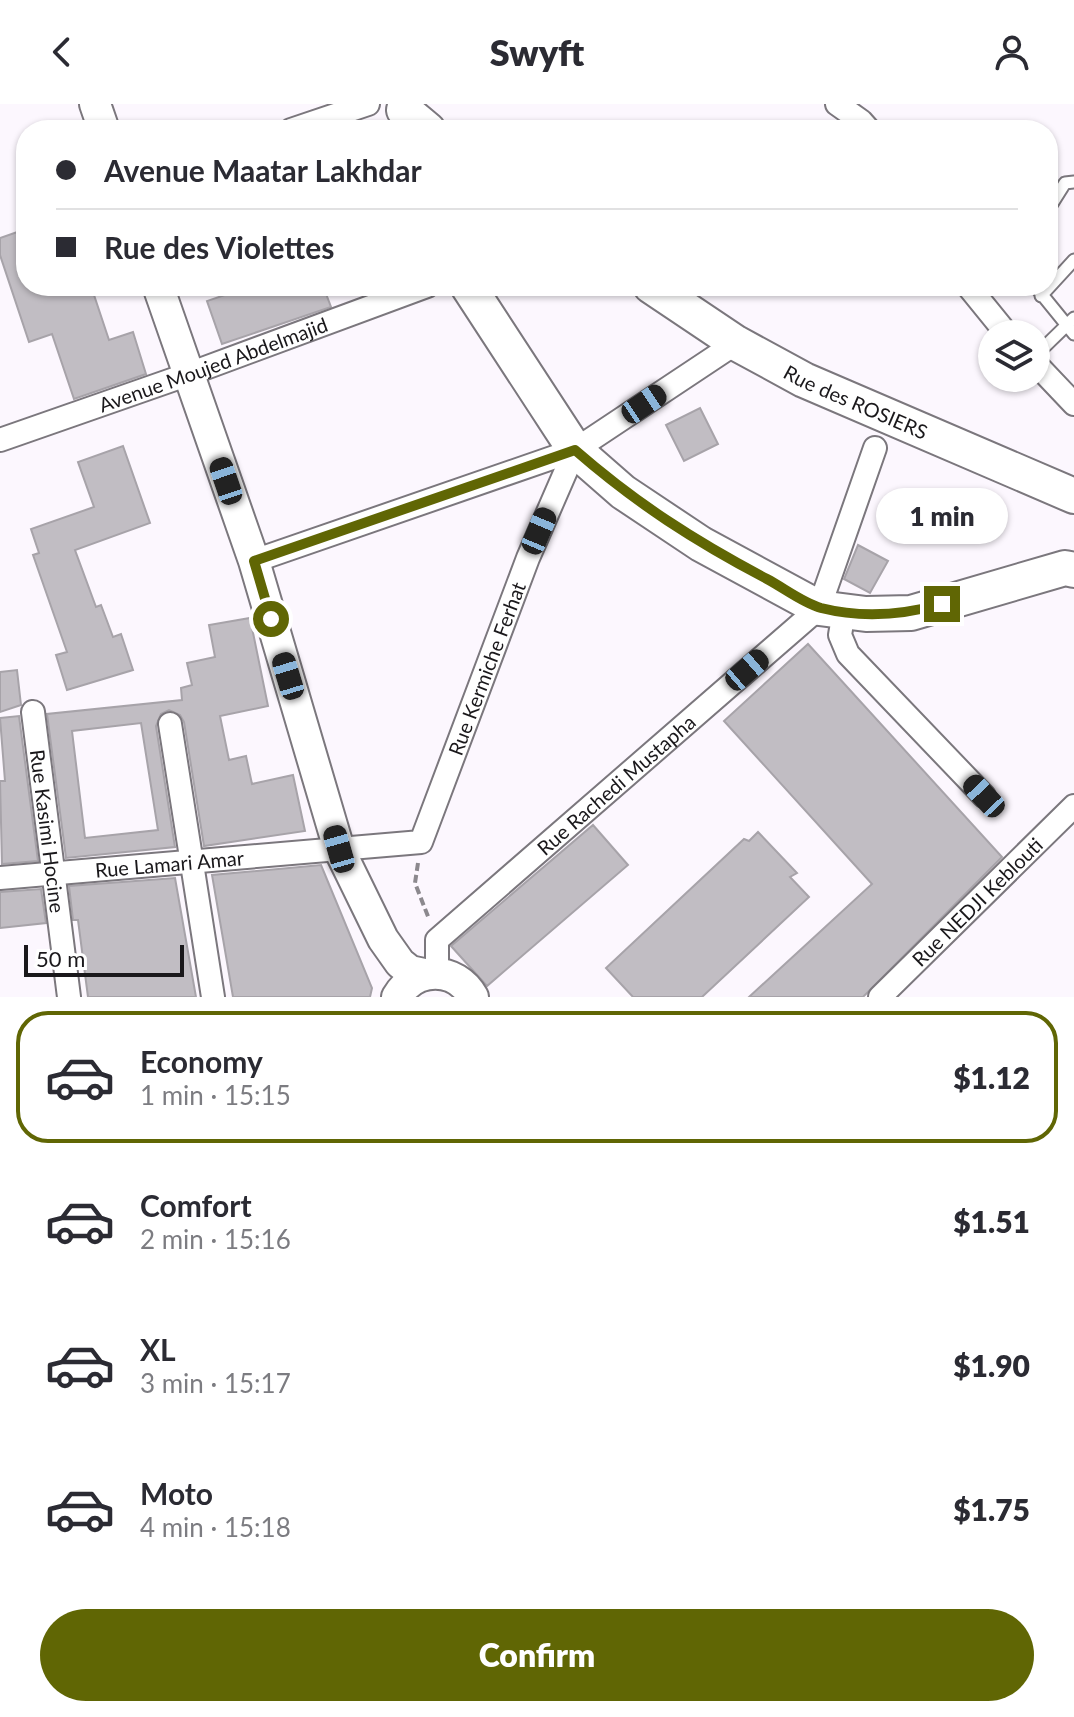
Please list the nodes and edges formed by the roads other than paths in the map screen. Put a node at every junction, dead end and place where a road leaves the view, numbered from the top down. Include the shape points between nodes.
1 (368, 104) edge
2 (837, 104) edge
3 (321, 120) edge
4 (860, 120) edge
5 (1074, 182) edge
6 (1058, 194) edge
7 (1074, 260) edge
8 (1058, 274) edge
9 (162, 296) edge
10 (400, 296) edge
11 (475, 296) edge
12 (666, 296) edge
13 (976, 296) edge
14 (1043, 296) edge
15 (996, 320) edge
16 (1071, 326) edge
17 (736, 343) junction
18 (1050, 343) edge
19 (189, 374) junction
20 (1050, 379) edge
21 (1074, 404) edge
22 (0, 440) edge
23 (875, 448) dead end
24 (575, 450) junction
25 (1074, 496) edge
26 (254, 561) junction
27 (1074, 570) edge
28 (832, 609) junction
29 (33, 712) dead end
30 (170, 724) dead end
31 (984, 796) dead end
32 (1074, 806) edge
33 (421, 842) joint
34 (339, 849) junction
35 (192, 860) junction
36 (54, 872) junction
37 (0, 878) edge
38 (430, 974) junction
39 (69, 997) edge
40 (213, 997) edge
41 (397, 997) edge
42 (473, 997) edge
43 (880, 997) edge

1 - 3 street
2 - 4 street
5 - 6 lane via 1065,183
7 - 8 lane
9 - 19 main road
10 - 19 street, Avenue Moujed Abdelmajid
11 - 24 main road
12 - 17 main road, Rue des ROSIERS
13 - 15 street
14 - 16 lane
16 - 18 lane
17 - 24 street
17 - 25 main road, Rue des ROSIERS via 804,380
19 - 22 street, Avenue Moujed Abdelmajid
19 - 26 main road
20 - 21 street
23 - 28 street
24 - 26 street
24 - 28 main road via 623,492 701,544
24 - 33 street, Rue Kermiche Ferhat via 528,558
26 - 34 main road
27 - 28 main road via 1065,568 911,613
28 - 31 street via 848,654
28 - 38 street, Rue Rachedi Mustapha via 437,940
29 - 36 street, Rue Kasimi Hocine
30 - 35 street
32 - 43 street, Rue NEDJI Keblouti
33 - 34 street, Rue Lamari Amar
34 - 35 street, Rue Lamari Amar
34 - 38 main road via 400,963 410,971
35 - 36 street, Rue Lamari Amar
35 - 40 street
36 - 37 street, Rue Lamari Amar
36 - 39 street, Rue Kasimi Hocine
38 - 41 main road via 412,980
38 - 42 main road via 450,975

